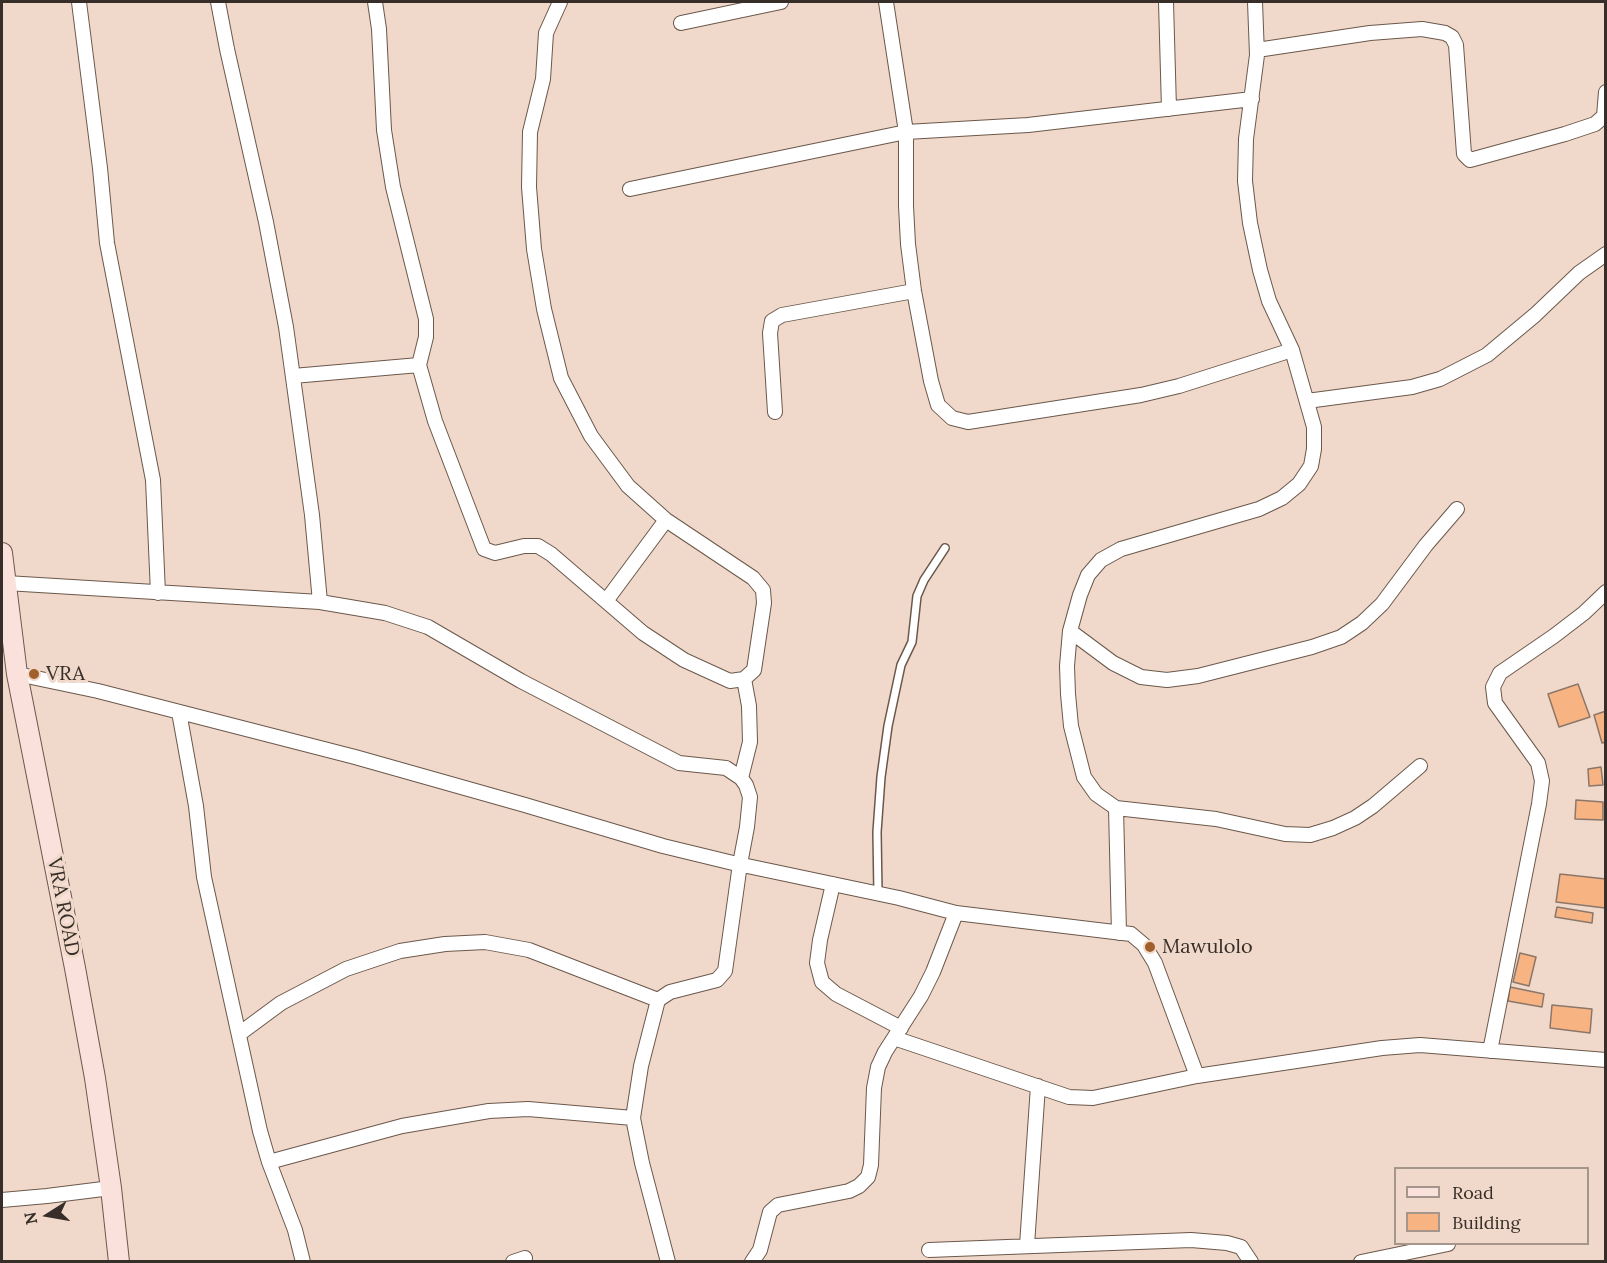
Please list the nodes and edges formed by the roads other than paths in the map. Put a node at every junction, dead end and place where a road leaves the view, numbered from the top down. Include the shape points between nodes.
1 (79, 2) edge
2 (218, 2) edge
3 (375, 2) edge
4 (560, 2) edge
5 (781, 2) edge
6 (886, 2) edge
7 (1166, 2) edge
8 (1255, 2) edge
9 (681, 23) dead end
10 (1257, 50) junction
11 (1605, 92) edge
12 (1252, 99) junction
13 (1169, 110) junction
14 (906, 132) junction
15 (630, 189) dead end
16 (1605, 254) edge
17 (914, 291) junction
18 (1292, 350) junction
19 (419, 365) junction
20 (293, 376) junction
21 (1307, 401) junction
22 (775, 412) dead end
23 (1458, 509) dead end
24 (666, 519) junction
25 (945, 548) dead end
26 (3, 571) edge
27 (1605, 592) edge
28 (158, 593) junction
29 (320, 602) junction
30 (606, 602) junction
31 (6, 622) edge
32 (1070, 631) junction
33 (17, 674) junction
34 (744, 679) junction
35 (179, 712) junction
36 (1420, 766) dead end
37 (741, 778) junction
38 (1116, 808) junction
39 (740, 864) junction
40 (833, 884) junction
41 (878, 894) junction
42 (956, 913) junction
43 (1119, 933) junction
44 (658, 1000) junction
45 (898, 1033) junction
46 (239, 1034) junction
47 (1490, 1052) junction
48 (1605, 1060) edge
49 (1197, 1076) junction
50 (1038, 1086) junction
51 (633, 1118) junction
52 (269, 1162) junction
53 (111, 1188) junction
54 (2, 1200) edge
55 (1026, 1245) junction
56 (1443, 1245) edge
57 (929, 1250) dead end
58 (119, 1262) edge
59 (303, 1262) edge
60 (668, 1262) edge
61 (752, 1262) edge
62 (1251, 1262) edge
63 (1361, 1262) edge

1 - 28 street via 107,243 153,480
2 - 20 street via 276,270
3 - 19 street via 384,130 393,187 426,319
4 - 24 street via 546,33 543,79 530,132 534,249 544,309 561,378 591,436 628,486
5 - 9 street
6 - 14 street
7 - 13 street
8 - 10 street
10 - 11 street via 1370,33 1422,29 1445,33 1456,45 1464,154 1470,160 1595,124 1604,116
10 - 12 street
12 - 13 street
12 - 18 street via 1245,181 1250,223 1269,301
13 - 14 street via 1028,125
14 - 15 street
14 - 17 street via 906,206
16 - 21 street via 1487,355 1440,379 1412,387
17 - 18 street via 938,405 952,418 968,422 1150,393
17 - 22 street via 782,315 772,321
18 - 21 street
19 - 20 street
19 - 30 street via 435,421 484,549 495,553 538,546
20 - 29 street
21 - 32 street via 1314,427 1314,449 1311,466 1299,484 1282,498 1260,508 1121,549 1101,560 1088,575
23 - 32 street via 1362,623 1341,637 1312,647 1167,680 1141,677 1113,663
24 - 30 street
24 - 34 street via 753,578 763,590 754,670
25 - 41 lane via 917,596 912,642 901,665 888,726 878,821
26 - 28 street
26 - 31 street, VRA ROAD
27 - 47 street via 1584,613 1500,673 1493,687 1495,703 1538,763 1542,781
28 - 29 street
29 - 37 street via 385,613 428,627 521,681 679,763 726,768
30 - 34 street via 684,660 730,681
31 - 33 street, VRA ROAD
32 - 38 street via 1068,694 1077,753 1084,777 1096,794
33 - 35 street
33 - 53 street, VRA ROAD via 75,968
34 - 37 street via 750,742
35 - 39 street
35 - 46 street via 204,877
36 - 38 street via 1355,818 1310,835
37 - 39 street via 750,797
38 - 43 street
39 - 40 street
39 - 44 street via 725,971 717,980 676,990
40 - 41 street
40 - 45 street via 818,951 822,982
41 - 42 street
42 - 43 street
42 - 45 street via 933,972
43 - 49 street via 1138,938 1155,963
44 - 46 street via 530,950 485,942 445,944 400,951 346,969 281,1003
44 - 51 street
45 - 50 street
45 - 61 street via 878,1067 868,1178 849,1191 778,1205 770,1212 760,1250
46 - 52 street
47 - 48 street
47 - 49 street via 1420,1046 1382,1048
49 - 50 street via 1093,1098 1069,1097
50 - 55 street
51 - 52 street via 528,1109 489,1111 402,1126
51 - 60 street
52 - 59 street
53 - 54 street
53 - 58 street, VRA ROAD
55 - 57 street
55 - 62 street via 1208,1240 1241,1247
56 - 63 street

